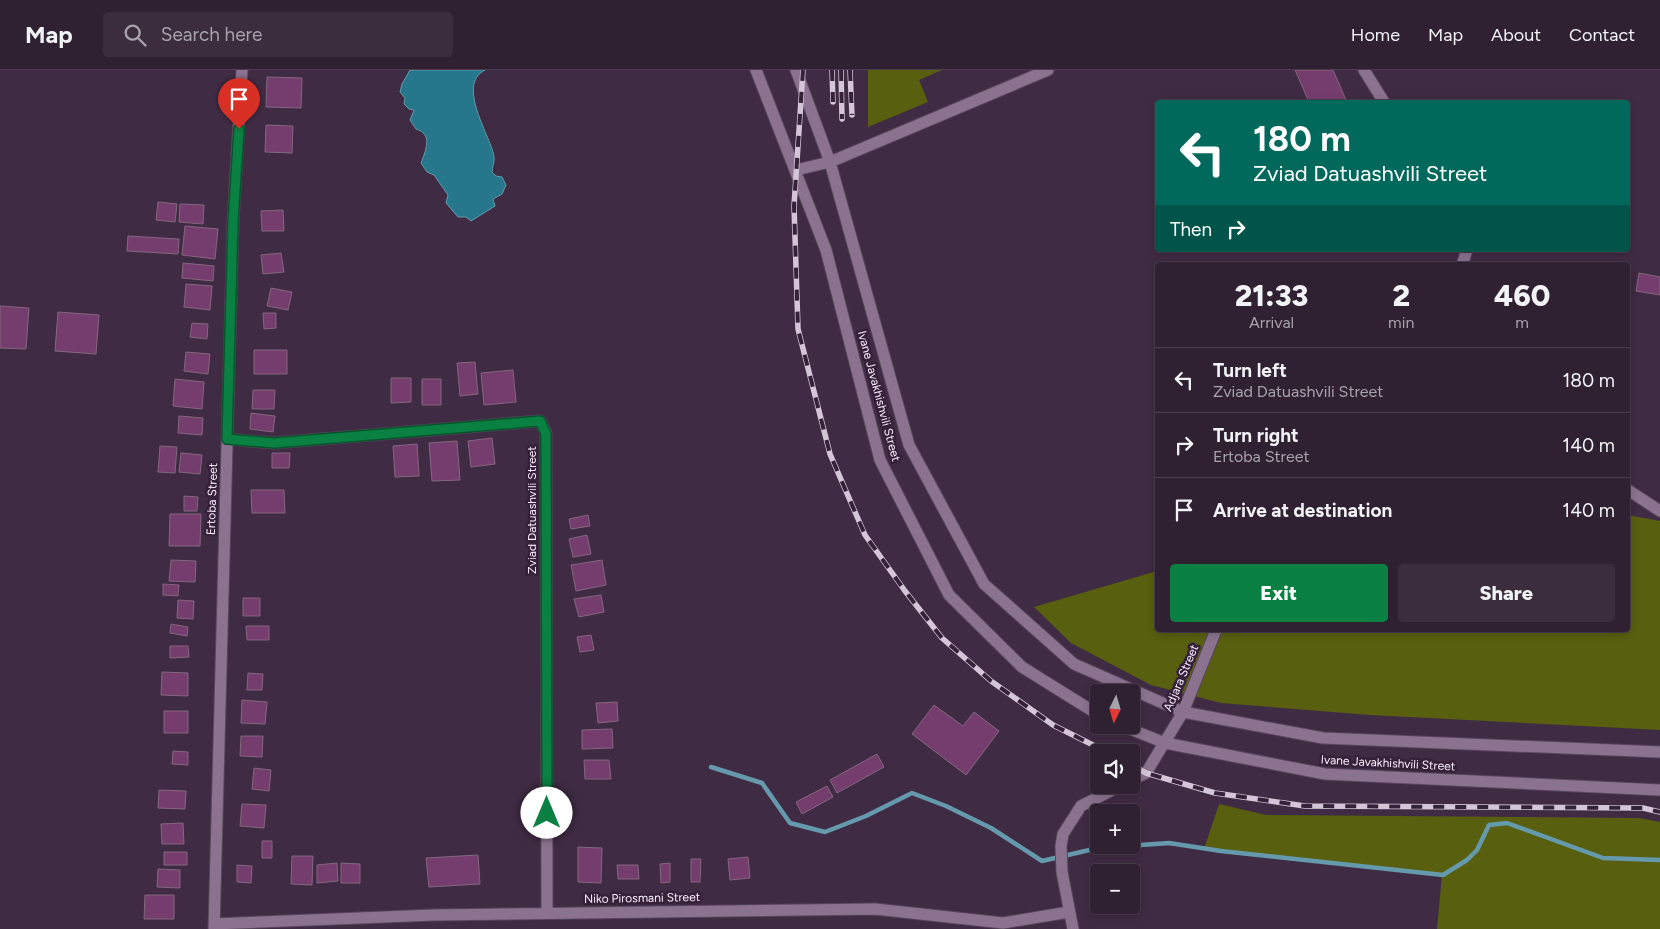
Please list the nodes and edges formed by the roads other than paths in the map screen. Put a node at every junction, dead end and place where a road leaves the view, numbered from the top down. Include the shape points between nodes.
1 (242, 70) edge
2 (756, 70) edge
3 (796, 70) edge
4 (1048, 70) edge
5 (1364, 70) edge
6 (1383, 100) edge
7 (830, 162) junction
8 (796, 170) junction
9 (227, 439) junction
10 (1630, 491) edge
11 (1660, 511) edge
12 (1215, 632) edge
13 (1090, 709) edge
14 (1183, 712) junction
15 (1140, 733) edge
16 (1165, 743) junction
17 (1660, 752) edge
18 (1140, 775) edge
19 (1660, 790) edge
20 (1104, 794) edge
21 (1068, 912) junction
22 (547, 913) junction
23 (214, 926) edge
24 (1073, 929) edge

1 - 9 street, Ertoba Street via 233,222
2 - 8 street, Ivane Javakhishvili Street
3 - 7 street
4 - 7 street
5 - 6 street
7 - 8 street
7 - 14 street via 909,446 984,584 1074,664
8 - 13 street, Ivane Javakhishvili Street via 826,250 880,460 949,595 1022,667
9 - 22 street, Zviad Datuashvili Street via 274,443 540,421 546,434
9 - 23 street, Ertoba Street
10 - 11 street
12 - 14 street, Adjara Street
14 - 16 street, Adjara Street
14 - 17 street via 1323,738
15 - 16 street, Ivane Javakhishvili Street
16 - 18 street, Adjara Street via 1146,772
16 - 19 street, Ivane Javakhishvili Street via 1325,774
20 - 21 street via 1081,806 1063,834 1062,872
21 - 22 street, Niko Pirosmani Street via 1003,923 875,909
21 - 24 street
22 - 23 street, Niko Pirosmani Street

